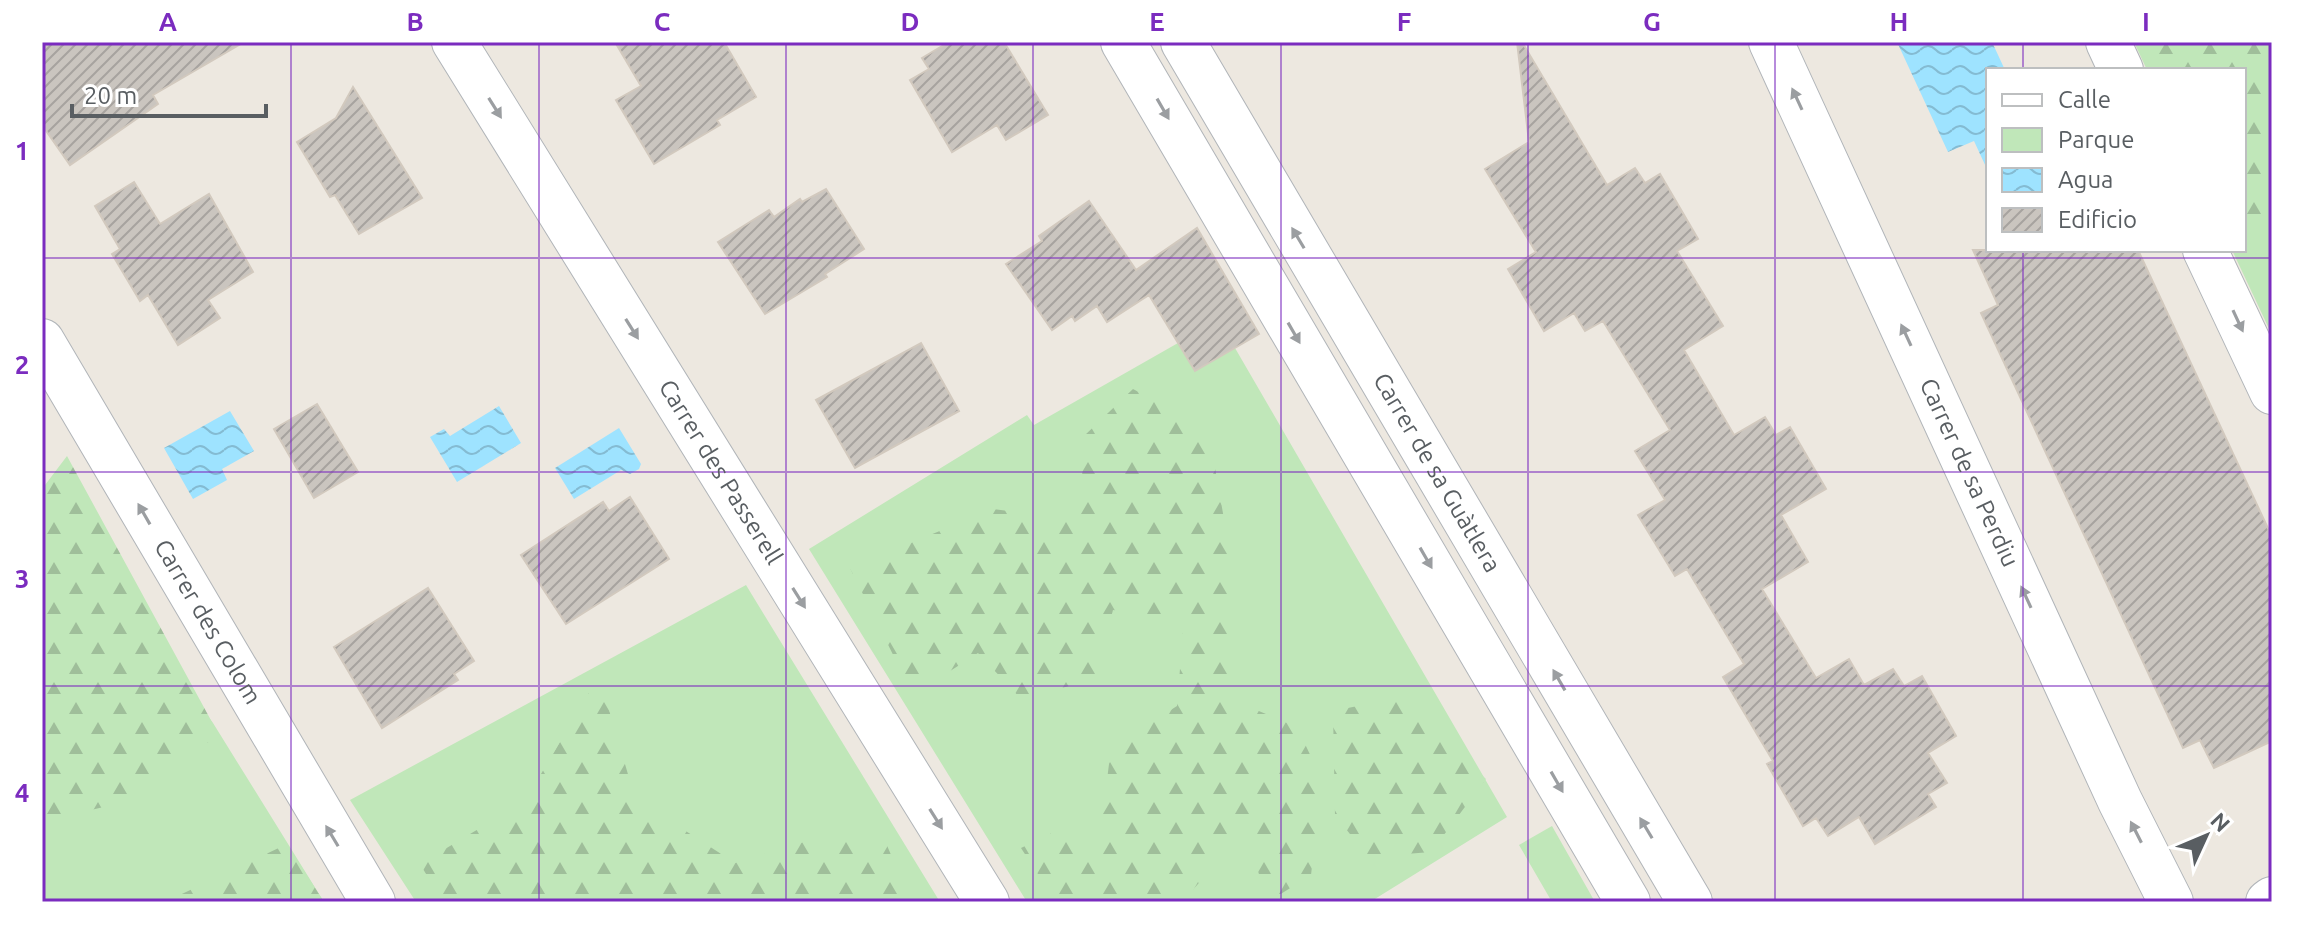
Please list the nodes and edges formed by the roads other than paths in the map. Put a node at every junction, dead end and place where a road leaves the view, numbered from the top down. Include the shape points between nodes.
1 (454, 42) edge
2 (1123, 42) edge
3 (1183, 42) edge
4 (1771, 42) edge
5 (2108, 42) edge
6 (2120, 68) edge
7 (2206, 252) edge
8 (42, 341) edge
9 (2272, 392) edge
10 (373, 902) edge
11 (987, 902) edge
12 (1628, 902) edge
13 (1690, 902) edge
14 (2171, 902) edge

1 -> 11 street, Carrer des Passerell
2 -> 12 street
13 -> 3 street, Carrer de sa Guàtlera
14 -> 4 street, Carrer de sa Perdiu
5 - 6 street
7 -> 9 street
10 -> 8 street, Carrer des Colom

